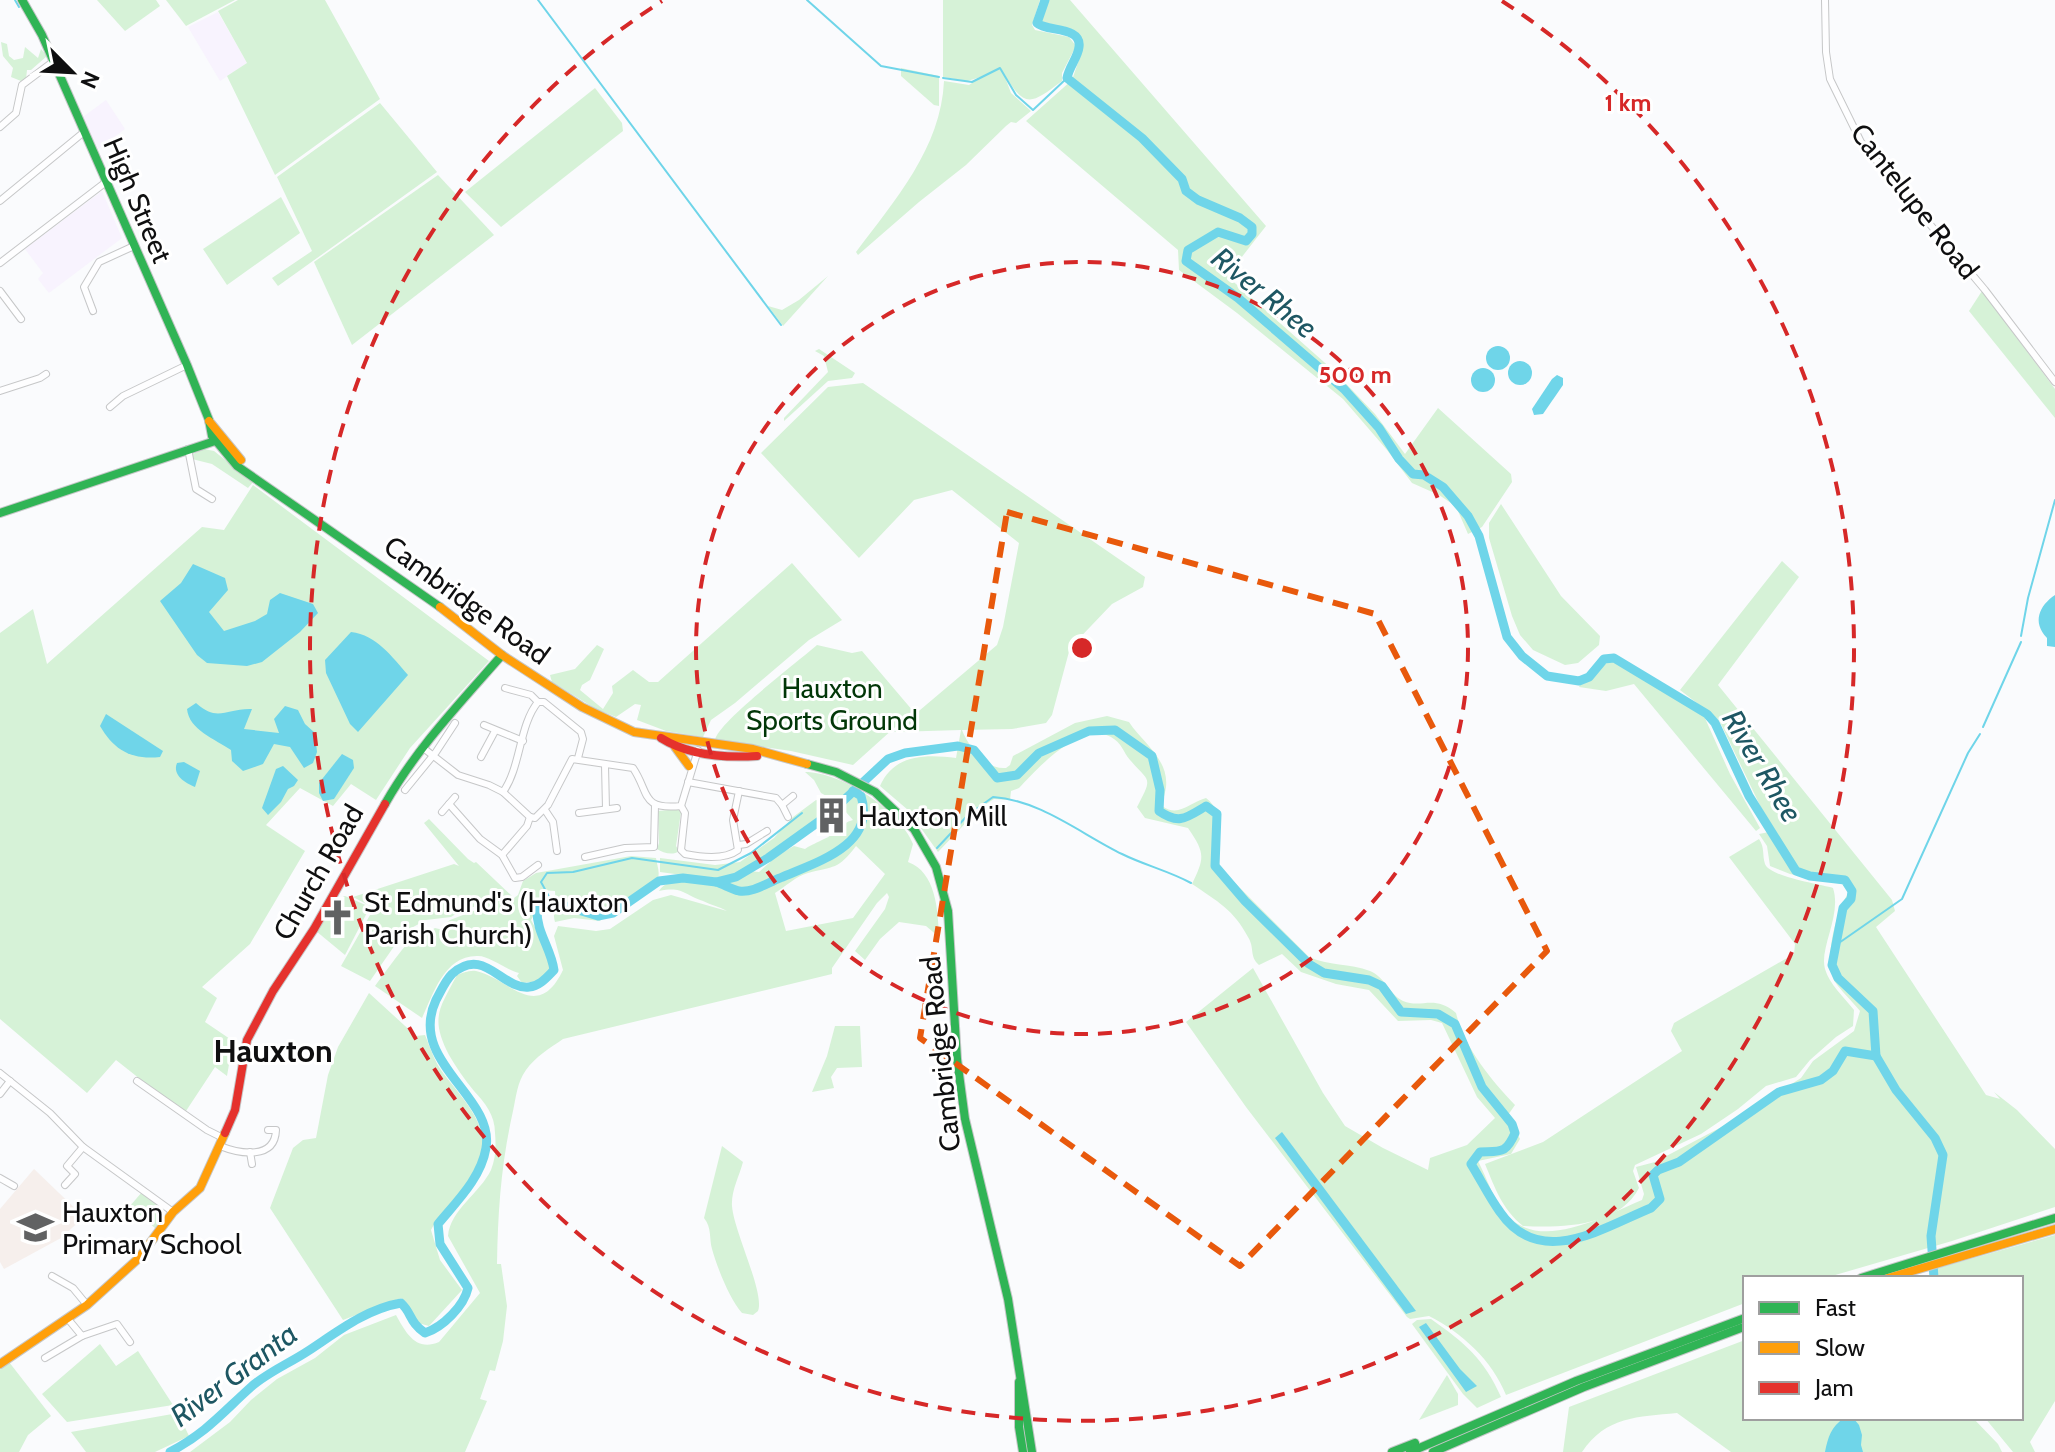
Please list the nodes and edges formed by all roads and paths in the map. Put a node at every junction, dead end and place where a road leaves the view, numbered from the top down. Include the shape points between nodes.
1 (22, 0) edge
2 (1825, 0) edge
3 (54, 61) junction
4 (0, 127) edge
5 (84, 132) junction
6 (106, 182) junction
7 (0, 201) edge
8 (134, 246) junction
9 (0, 263) edge
10 (0, 291) edge
11 (93, 311) dead end
12 (21, 319) dead end
13 (187, 365) junction
14 (46, 374) dead end
15 (2055, 382) edge
16 (117, 387) dead end
17 (0, 391) edge
18 (123, 396) junction
19 (110, 407) dead end
20 (216, 437) junction
21 (188, 449) junction
22 (212, 499) dead end
23 (0, 513) edge
24 (502, 655) junction
25 (505, 688) dead end
26 (538, 702) junction
27 (455, 723) dead end
28 (484, 725) dead end
29 (495, 731) junction
30 (661, 738) junction
31 (523, 741) junction
32 (673, 746) junction
33 (696, 746) junction
34 (422, 747) junction
35 (432, 757) junction
36 (481, 757) dead end
37 (578, 758) junction
38 (605, 765) junction
39 (690, 768) junction
40 (688, 782) junction
41 (405, 790) dead end
42 (739, 791) junction
43 (503, 792) junction
44 (793, 796) dead end
45 (455, 797) dead end
46 (449, 804) junction
47 (655, 805) junction
48 (782, 805) junction
49 (681, 806) junction
50 (617, 808) dead end
51 (606, 809) junction
52 (545, 810) junction
53 (442, 812) dead end
54 (579, 813) dead end
55 (530, 817) junction
56 (788, 817) dead end
57 (767, 831) dead end
58 (739, 845) junction
59 (557, 851) dead end
60 (502, 855) junction
61 (585, 857) dead end
62 (538, 865) dead end
63 (0, 1073) edge
64 (10, 1081) junction
65 (137, 1081) dead end
66 (0, 1094) edge
67 (268, 1130) dead end
68 (222, 1142) junction
69 (83, 1147) junction
70 (250, 1152) junction
71 (252, 1164) dead end
72 (58, 1165) dead end
73 (67, 1166) junction
74 (0, 1178) edge
75 (65, 1185) dead end
76 (14, 1186) dead end
77 (173, 1212) junction
78 (2055, 1218) edge
79 (2055, 1229) edge
80 (1952, 1253) junction
81 (1915, 1264) junction
82 (52, 1276) dead end
83 (1869, 1276) edge
84 (1892, 1276) edge
85 (87, 1305) junction
86 (68, 1319) junction
87 (1743, 1319) edge
88 (1743, 1327) edge
89 (82, 1336) junction
90 (130, 1342) dead end
91 (48, 1345) dead end
92 (54, 1352) junction
93 (45, 1358) dead end
94 (0, 1364) edge
95 (1019, 1378) junction
96 (1443, 1437) junction
97 (1023, 1452) edge
98 (1032, 1452) edge
99 (1392, 1452) edge
100 (1410, 1452) edge
101 (1433, 1452) edge

1 - 3 main road, High Street
2 - 15 street, Cantelupe Road via 1830,79 1861,142
3 - 4 street via 22,85 16,113
3 - 5 main road, High Street
5 - 6 main road, High Street
5 - 7 street
6 - 8 main road, High Street
6 - 9 street
8 - 11 street via 99,262 84,287
8 - 13 main road, High Street
10 - 12 street
13 - 18 street
13 - 20 main road, High Street
14 - 17 street
16 - 18 street
18 - 19 street
20 - 21 main road
20 - 24 main road, Cambridge Road via 258,479
21 - 22 street via 196,489
21 - 23 main road
24 - 30 main road, Cambridge Road via 603,719
24 - 34 main road, Church Road
25 - 26 street
26 - 31 street
26 - 37 street via 581,732
27 - 35 street
28 - 29 street
29 - 31 street
29 - 36 street
30 - 32 main road, Cambridge Road
30 - 33 main road, Cambridge Road
31 - 43 street via 513,779
32 - 33 main road, Cambridge Road
32 - 39 main road
33 - 39 street
33 - 95 main road, Cambridge Road via 751,757 765,754 857,781 901,814 936,867 950,930 965,1119 1008,1299
34 - 35 street
34 - 68 main road, Church Road via 247,1040 235,1110
35 - 41 street
35 - 43 street via 458,775
37 - 38 street
37 - 52 street via 568,763
38 - 47 street via 633,768
38 - 51 street
39 - 40 street
40 - 42 street
40 - 49 street
42 - 48 street via 776,798
42 - 58 street via 733,820
43 - 55 street
44 - 48 street
45 - 46 street
46 - 53 street
46 - 60 street
47 - 49 street
47 - 61 street via 654,847
48 - 56 street
49 - 58 street via 685,854 732,854
50 - 51 street
51 - 54 street
52 - 55 street
52 - 59 street via 553,822
55 - 60 street
57 - 58 street
60 - 62 street via 515,878
63 - 64 street
64 - 66 street
64 - 69 street
65 - 68 street
67 - 70 street via 276,1130 275,1141
68 - 70 street via 238,1154
68 - 77 main road, Church Road via 205,1181
69 - 73 street
69 - 77 street
70 - 71 street
72 - 73 street
73 - 75 street via 75,1174
74 - 76 street
77 - 85 main road via 139,1258
78 - 80 main road
79 - 80 main road
80 - 81 main road
81 - 83 main road
81 - 84 main road
82 - 85 street via 73,1288
85 - 86 main road
86 - 89 street
86 - 94 main road
87 - 96 main road
88 - 101 main road
89 - 90 street via 117,1324
89 - 92 street
91 - 92 street
92 - 93 street
95 - 97 main road, Cambridge Road
95 - 98 main road, Cambridge Road
96 - 99 main road
96 - 100 main road

